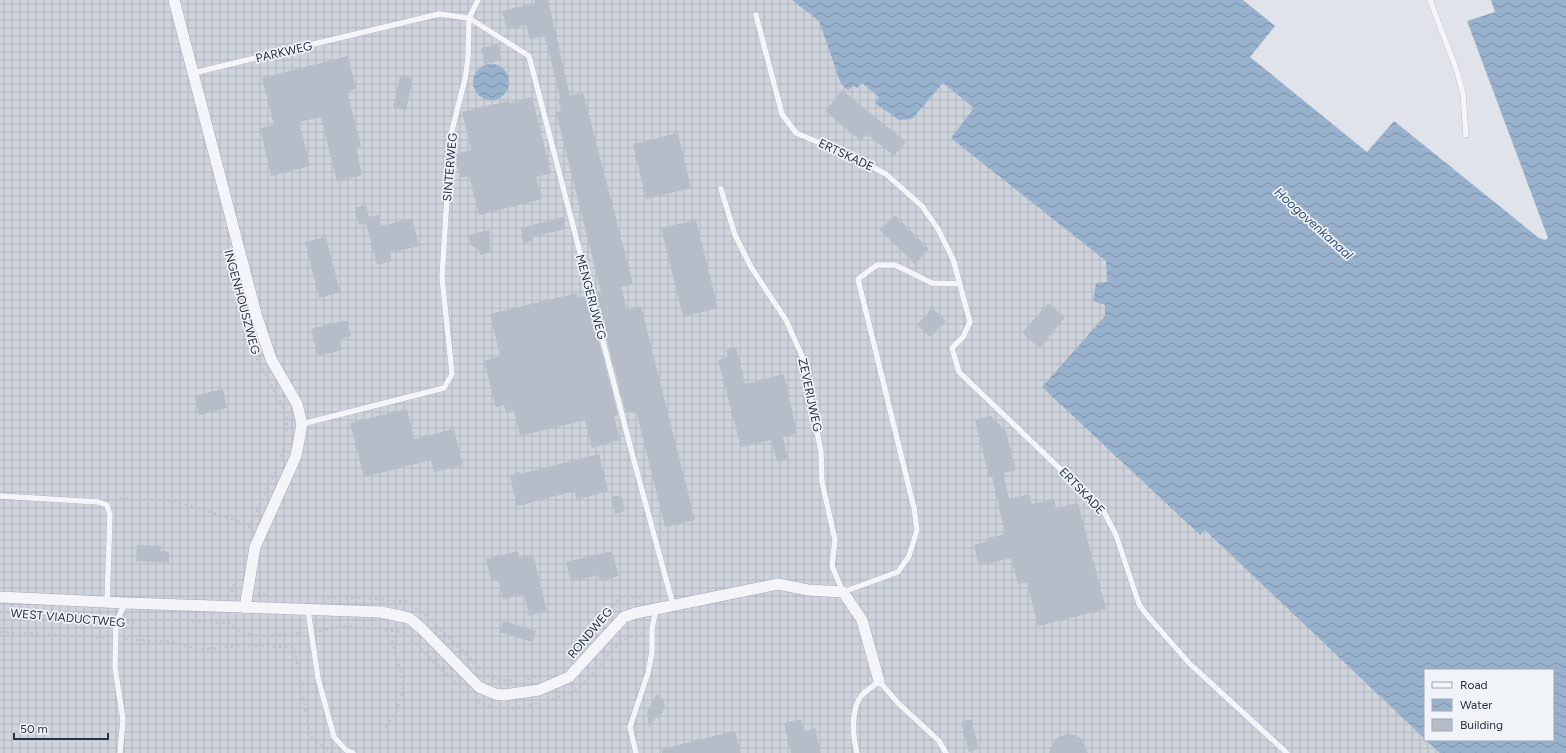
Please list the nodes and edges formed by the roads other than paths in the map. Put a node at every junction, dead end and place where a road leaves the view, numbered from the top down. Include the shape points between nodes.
1 (174, 0) edge
2 (478, 0) edge
3 (1430, 0) edge
4 (756, 15) dead end
5 (470, 18) junction
6 (192, 73) junction
7 (1466, 135) dead end
8 (721, 189) dead end
9 (960, 284) junction
10 (302, 424) junction
11 (0, 496) edge
12 (843, 592) junction
13 (0, 597) edge
14 (107, 603) junction
15 (125, 604) junction
16 (673, 605) junction
17 (245, 608) junction
18 (656, 609) junction
19 (308, 610) junction
20 (879, 681) junction
21 (504, 695) joint
22 (120, 753) edge
23 (353, 753) edge
24 (636, 753) edge
25 (857, 753) edge
26 (946, 753) edge
27 (1287, 753) edge

1 - 6 street, INGENHOUSZWEG
2 - 5 lane
3 - 7 lane via 1457,71 1463,94
4 - 9 lane, ERTSKADE via 782,114 796,133 886,174 922,206 938,229 953,259
5 - 6 lane, PARKWEG via 439,14
5 - 10 lane, SINTERWEG via 465,79 451,134 442,277 452,374 444,388
5 - 16 lane, MENGERIJWEG via 529,56
6 - 10 street, INGENHOUSZWEG via 256,314 271,360 297,404
8 - 12 lane, ZEVERIJWEG via 735,235 751,267 786,320 802,356 821,452 822,482 835,540 832,566
9 - 12 lane via 932,283 895,265 877,265 858,279 914,508 917,530 909,556 898,572
9 - 27 lane, ERTSKADE via 970,322 963,337 952,348 959,372 1103,510 1116,536 1139,604 1146,614 1189,663
10 - 17 street, INGENHOUSZWEG via 296,456 255,547
11 - 14 lane via 98,502 107,505 110,515
12 - 16 street, RONDWEG via 808,590 778,584
12 - 20 street via 862,620
13 - 14 street, WEST VIADUCTWEG
14 - 15 street, WEST VIADUCTWEG
15 - 17 street, WEST VIADUCTWEG
15 - 22 lane via 116,623 115,667 123,720
16 - 18 street, RONDWEG
17 - 19 street, WEST VIADUCTWEG
18 - 21 street, RONDWEG via 624,617 569,677 540,690
18 - 24 lane via 648,673 630,727
19 - 21 street, WEST VIADUCTWEG via 381,612 409,618 479,687
19 - 23 lane via 318,678 334,737 346,750
20 - 25 lane via 861,696 855,714 852,735
20 - 26 lane via 898,703 939,741

